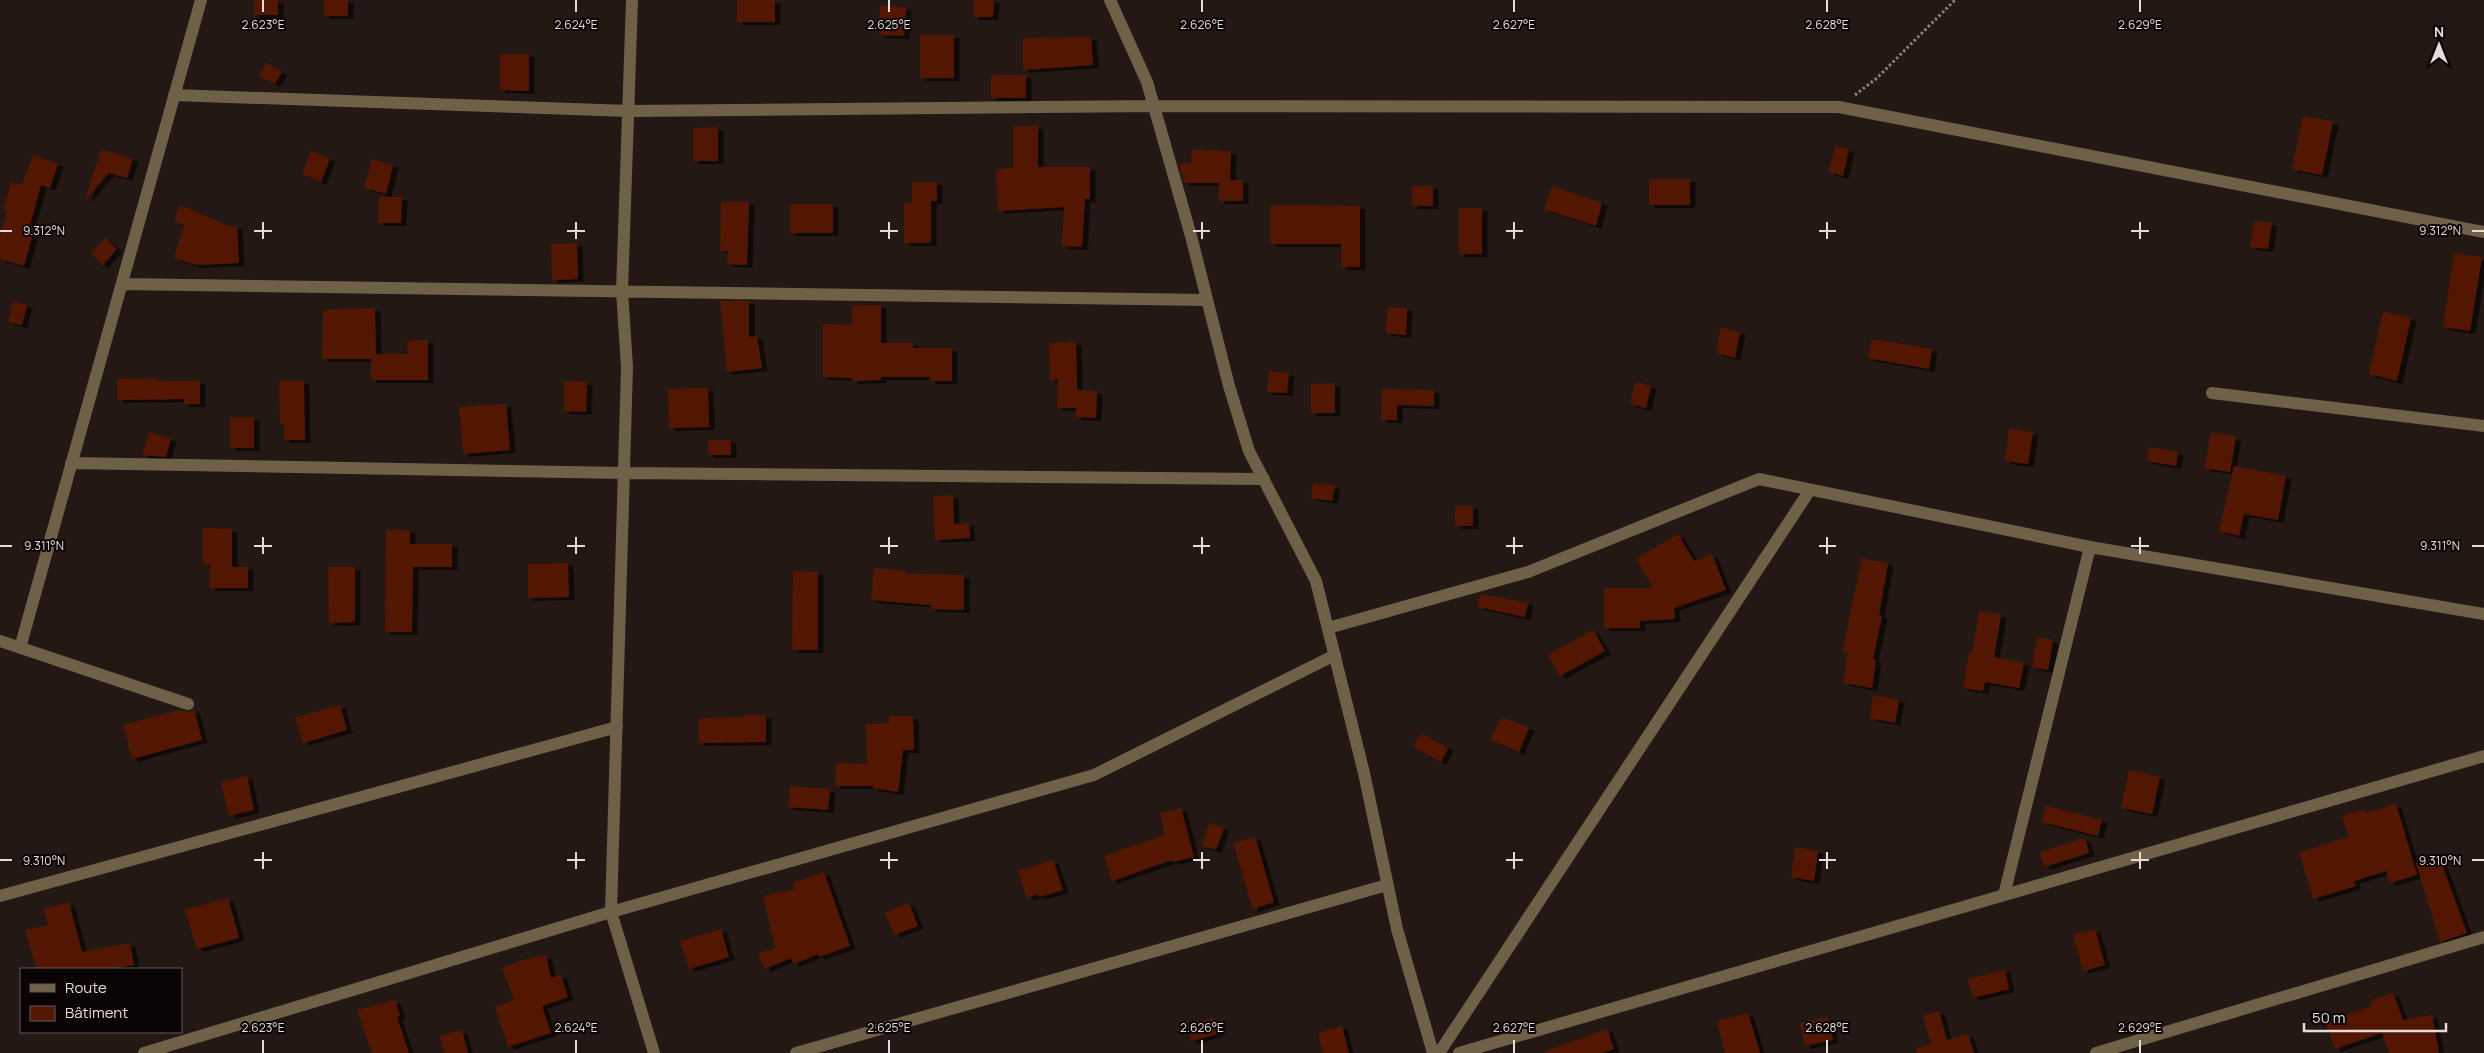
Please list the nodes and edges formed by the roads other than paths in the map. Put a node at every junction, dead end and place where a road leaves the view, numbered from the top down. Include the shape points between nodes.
1 (201, 0) edge
2 (632, 0) edge
3 (1110, 0) edge
4 (174, 95) junction
5 (1154, 106) junction
6 (629, 111) junction
7 (2484, 232) edge
8 (122, 284) junction
9 (622, 291) junction
10 (1207, 300) junction
11 (2212, 393) dead end
12 (2484, 426) edge
13 (72, 463) junction
14 (624, 473) junction
15 (1264, 479) junction
16 (1810, 490) junction
17 (2090, 548) junction
18 (2484, 614) edge
19 (1328, 628) junction
20 (0, 641) edge
21 (20, 648) junction
22 (1335, 655) junction
23 (188, 704) dead end
24 (617, 727) junction
25 (2484, 756) edge
26 (1388, 885) junction
27 (2004, 895) junction
28 (0, 896) edge
29 (611, 912) junction
30 (2484, 937) edge
31 (144, 1053) edge
32 (654, 1053) edge
33 (796, 1053) edge
34 (1433, 1053) edge
35 (1439, 1053) edge
36 (1459, 1053) edge
37 (2096, 1053) edge

1 - 4 street
2 - 6 street
3 - 5 street via 1147,82
4 - 6 street
4 - 8 street
5 - 6 street
5 - 7 street via 1838,107
5 - 10 street
6 - 9 street
8 - 9 street
8 - 13 street
9 - 10 street
9 - 14 street via 627,367
10 - 15 street via 1249,451
11 - 12 street
13 - 14 street
13 - 21 street
14 - 15 street
14 - 24 street
15 - 19 street via 1316,581
16 - 17 street
16 - 19 street via 1759,479 1528,572
16 - 35 street
17 - 18 street
17 - 27 street
19 - 22 street
20 - 21 street
21 - 23 street
22 - 26 street
22 - 29 street via 1094,775
24 - 28 street
24 - 29 street
25 - 27 street
26 - 33 street
26 - 34 street via 1396,929
27 - 36 street
29 - 31 street
29 - 32 street
30 - 37 street

